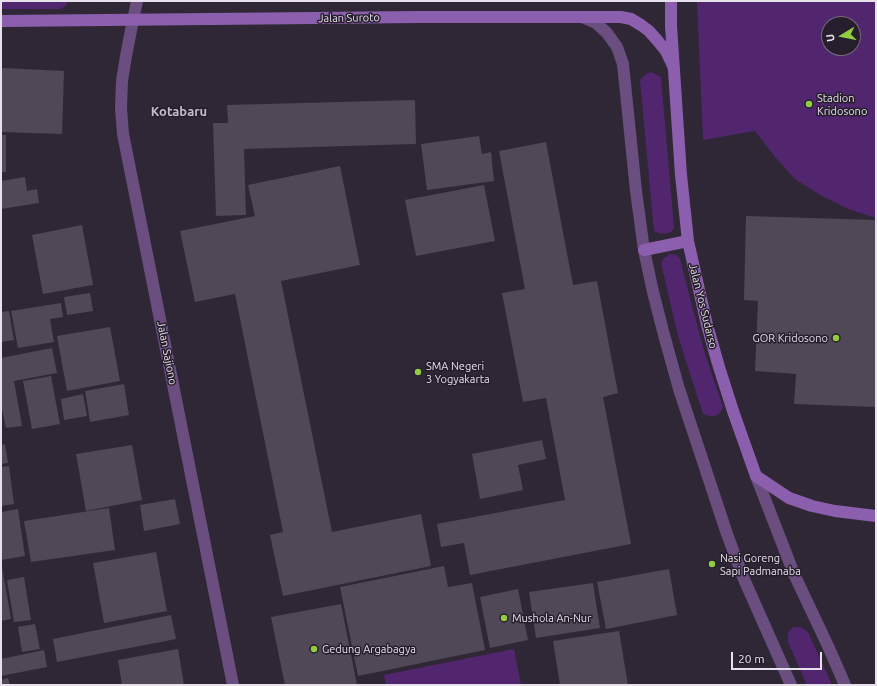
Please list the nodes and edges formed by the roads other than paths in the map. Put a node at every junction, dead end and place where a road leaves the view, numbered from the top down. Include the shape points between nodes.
1 (137, 1) edge
2 (671, 1) edge
3 (581, 16) junction
4 (133, 20) junction
5 (1, 21) edge
6 (674, 68) junction
7 (688, 241) junction
8 (644, 250) junction
9 (756, 476) junction
10 (876, 516) edge
11 (233, 685) edge
12 (790, 685) edge
13 (845, 685) edge

1 - 4 street, Jalan Sajiono
2 - 6 main road, Jalan Yos Sudarso
3 - 4 main road, Jalan Suroto
3 - 6 main road, Jalan Suroto via 621,17 641,24 666,51
3 - 8 street via 596,23 607,33 617,47 623,64
4 - 5 main road, Jalan Suroto
4 - 11 street, Jalan Sajiono via 122,81 123,134
6 - 7 main road, Jalan Yos Sudarso
7 - 8 main road
7 - 9 main road, Jalan Yos Sudarso via 717,360
8 - 12 street via 664,335 691,430 726,534
9 - 10 main road via 789,498 812,506
9 - 13 street via 794,574

